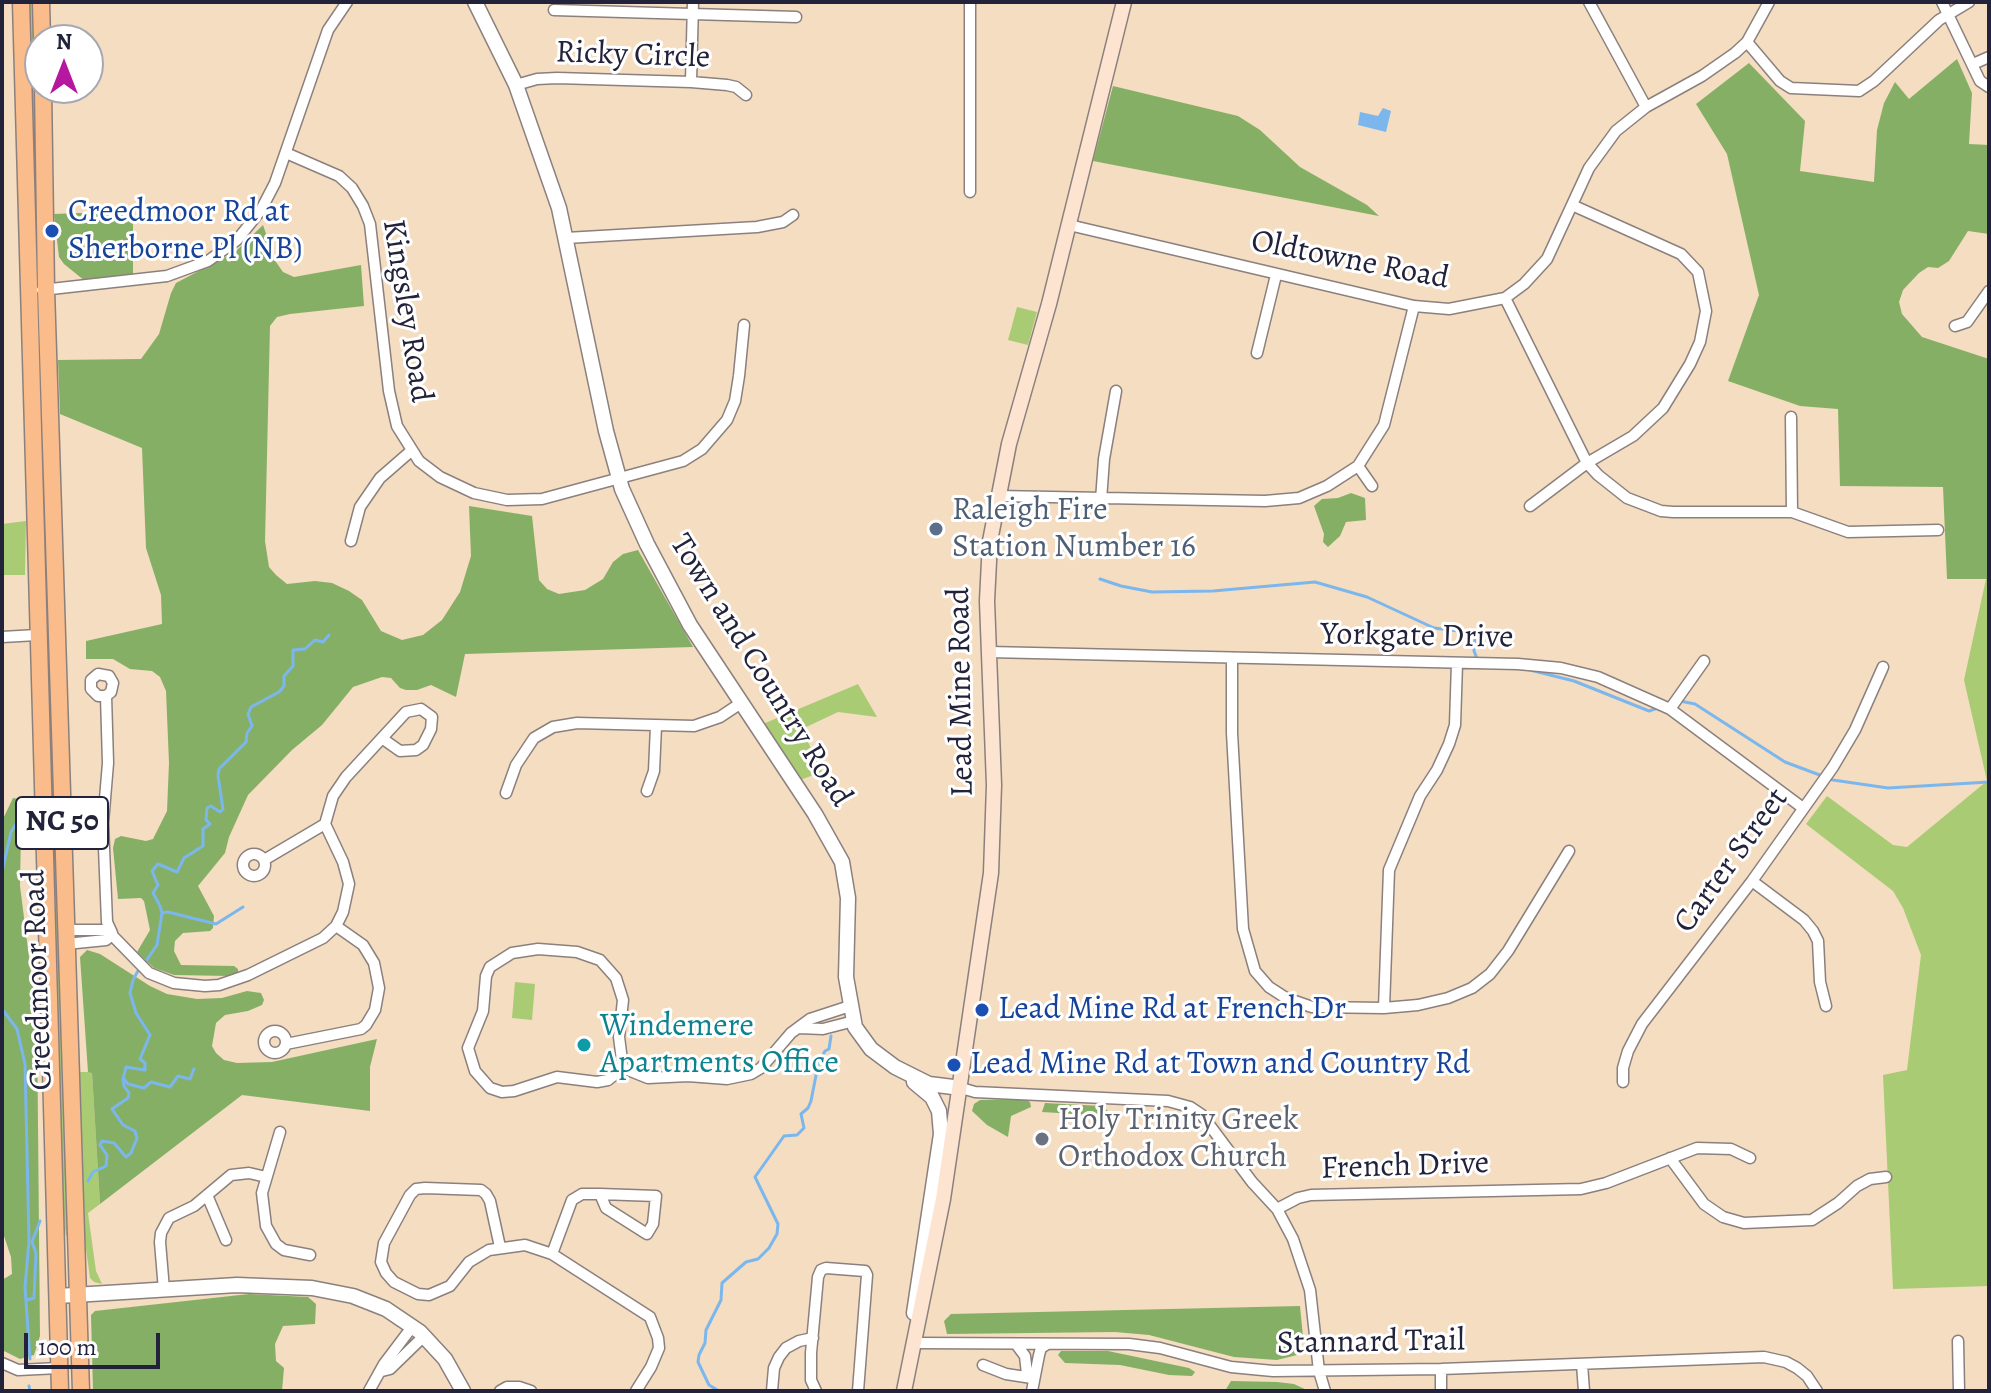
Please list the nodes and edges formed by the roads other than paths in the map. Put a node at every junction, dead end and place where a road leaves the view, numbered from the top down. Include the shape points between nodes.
1 (21, 2) edge
2 (41, 2) edge
3 (347, 2) edge
4 (475, 2) edge
5 (693, 2) edge
6 (970, 2) edge
7 (1124, 2) edge
8 (1589, 2) edge
9 (1769, 2) edge
10 (1942, 2) edge
11 (1969, 2) edge
12 (554, 10) dead end
13 (1948, 13) junction
14 (693, 15) junction
15 (796, 17) dead end
16 (42, 24) edge
17 (1747, 42) junction
18 (1989, 57) edge
19 (1973, 64) junction
20 (691, 82) junction
21 (516, 85) junction
22 (1989, 87) edge
23 (746, 95) dead end
24 (43, 104) edge
25 (1646, 107) junction
26 (286, 153) junction
27 (970, 192) dead end
28 (1572, 205) junction
29 (793, 215) dead end
30 (1069, 225) junction
31 (566, 238) junction
32 (1276, 275) junction
33 (46, 289) junction
34 (27, 291) junction
35 (1989, 291) edge
36 (1505, 298) junction
37 (1414, 306) junction
38 (744, 325) dead end
39 (1955, 326) dead end
40 (1257, 353) dead end
41 (1116, 391) dead end
42 (1791, 417) dead end
43 (411, 451) junction
44 (1587, 463) junction
45 (1358, 466) junction
46 (618, 479) junction
47 (1372, 486) dead end
48 (997, 496) junction
49 (1101, 500) junction
50 (1530, 506) dead end
51 (1792, 512) junction
52 (1938, 530) dead end
53 (351, 541) dead end
54 (37, 635) junction
55 (2, 637) edge
56 (989, 652) junction
57 (1232, 659) junction
58 (1704, 661) dead end
59 (1457, 663) junction
60 (1883, 667) dead end
61 (106, 696) dead end
62 (741, 703) junction
63 (1670, 709) junction
64 (656, 726) junction
65 (383, 739) junction
66 (647, 791) dead end
67 (506, 793) dead end
68 (1803, 808) junction
69 (325, 824) junction
70 (1569, 851) dead end
71 (264, 860) dead end
72 (1752, 881) junction
73 (336, 926) junction
74 (112, 935) junction
75 (65, 937) junction
76 (850, 1006) junction
77 (1826, 1006) dead end
78 (1384, 1008) junction
79 (854, 1021) junction
80 (799, 1028) junction
81 (286, 1044) dead end
82 (895, 1067) junction
83 (623, 1068) junction
84 (1623, 1082) dead end
85 (961, 1088) junction
86 (280, 1132) dead end
87 (1670, 1158) junction
88 (1750, 1158) dead end
89 (266, 1177) junction
90 (1886, 1177) dead end
91 (600, 1194) junction
92 (207, 1195) junction
93 (1277, 1209) junction
94 (226, 1240) dead end
95 (500, 1247) junction
96 (552, 1254) junction
97 (310, 1255) dead end
98 (164, 1290) junction
99 (77, 1295) junction
100 (58, 1296) junction
101 (412, 1327) junction
102 (424, 1336) junction
103 (813, 1338) junction
104 (1958, 1341) dead end
105 (915, 1343) junction
106 (1016, 1344) junction
107 (1047, 1344) junction
108 (2, 1363) edge
109 (1582, 1364) junction
110 (983, 1365) dead end
111 (59, 1368) junction
112 (1441, 1369) junction
113 (382, 1371) junction
114 (1319, 1371) junction
115 (909, 1372) junction
116 (1032, 1378) junction
117 (60, 1391) edge
118 (81, 1391) edge
119 (369, 1391) edge
120 (463, 1391) edge
121 (500, 1391) edge
122 (531, 1391) edge
123 (636, 1391) edge
124 (772, 1391) edge
125 (816, 1391) edge
126 (858, 1391) edge
127 (904, 1391) edge
128 (1032, 1391) edge
129 (1325, 1391) edge
130 (1441, 1391) edge
131 (1584, 1391) edge
132 (1817, 1391) edge
133 (1959, 1391) edge

1 - 34 main road, Creedmoor Road / NC 50
2 - 16 main road
3 - 26 street via 328,30
4 - 21 street, Town and Country Road
5 - 14 street
6 - 27 street
7 - 30 main road, Lead Mine Road
8 - 25 street
9 - 17 street, Oldtowne Road
10 - 13 street
11 - 13 street
12 - 14 street
13 - 17 street via 1859,91 1791,88
13 - 19 street
14 - 15 street
14 - 20 street
17 - 25 street, Oldtowne Road via 1702,76
18 - 19 street
19 - 22 street
20 - 21 street, Ricky Circle via 557,78
20 - 23 street, Ricky Circle via 736,87
21 - 31 street, Town and Country Road
24 - 33 main road, Creedmoor Road / NC 50
25 - 28 street, Oldtowne Road via 1601,149
26 - 33 street via 261,210 237,240 208,261 167,276
26 - 43 street, Kingsley Road via 339,176 363,206 370,224 389,391 397,426
28 - 36 street, Oldtowne Road via 1547,259
28 - 44 street via 1681,254 1698,272 1706,311 1700,342 1663,408 1633,436
29 - 31 street via 757,227
30 - 32 street, Oldtowne Road
30 - 48 main road, Lead Mine Road
31 - 46 street, Town and Country Road
32 - 37 street, Oldtowne Road
32 - 40 street
33 - 34 street
33 - 75 main road, Creedmoor Road / NC 50
34 - 54 main road, Creedmoor Road / NC 50
35 - 39 street via 1967,322
36 - 37 street, Oldtowne Road via 1449,309
36 - 44 street
37 - 45 street via 1384,425
38 - 46 street, Kingsley Road via 735,401 716,435 683,461
41 - 49 street
42 - 51 street
43 - 46 street, Kingsley Road via 440,477 474,493 507,500 542,499
43 - 53 street via 360,507
44 - 50 street
44 - 51 street via 1627,498 1661,511
45 - 47 street
45 - 49 street via 1299,498
46 - 62 street, Town and Country Road via 690,625
48 - 49 street
48 - 56 main road, Lead Mine Road via 987,571
51 - 52 street via 1848,532
54 - 55 street
54 - 100 main road, Creedmoor Road / NC 50
56 - 57 street, Yorkgate Drive
56 - 85 main road, Lead Mine Road via 991,873
57 - 59 street, Yorkgate Drive
57 - 78 street via 1237,860 1243,929 1255,971 1286,998 1312,1007
58 - 63 street
59 - 63 street, Yorkgate Drive via 1561,668 1598,677
59 - 78 street via 1455,725 1449,744 1389,870
60 - 68 street, Carter Street via 1855,730
61 - 74 street via 103,823
62 - 64 street via 706,723
62 - 76 street, Town and Country Road via 842,862
63 - 68 street, Yorkgate Drive
64 - 66 street via 654,771
64 - 67 street via 553,727 534,738
65 - 65 street via 406,712 421,709 432,717 431,729 416,750 400,751
65 - 69 street via 339,786
68 - 72 street, Carter Street
69 - 71 street
69 - 73 street via 349,884
70 - 78 street via 1490,974 1448,998
72 - 77 street via 1813,931
72 - 84 street, Carter Street via 1642,1024 1628,1051
73 - 74 street via 323,938 248,975 205,986 174,983 149,973
73 - 81 street via 363,945 374,963 379,988 375,1010 361,1029
74 - 75 street via 106,940
75 - 99 main road, Creedmoor Road / NC 50
76 - 79 street, Town and Country Road
76 - 80 street
79 - 80 street via 823,1029
79 - 82 street, Town and Country Road via 871,1049
80 - 83 street via 761,1068 740,1078 648,1078
82 - 85 street, Town and Country Road via 929,1084
82 - 115 street via 932,1097 941,1134
83 - 83 street via 623,1000 616,978 600,960 538,949 512,953 490,967 483,1011 468,1048 475,1071 490,1088 514,1091 557,1077 597,1082
85 - 93 street via 1168,1101 1190,1107
85 - 105 main road, Lead Mine Road
86 - 89 street
87 - 88 street, French Drive via 1712,1147
87 - 90 street via 1704,1204 1744,1223 1812,1220 1857,1186
87 - 93 street, French Drive via 1581,1189 1311,1195
89 - 92 street via 231,1175
89 - 97 street via 261,1202 271,1237 284,1250
91 - 91 street via 606,1208 647,1234 651,1229 656,1196
91 - 96 street via 572,1200
92 - 94 street
92 - 98 street via 165,1225 160,1242
93 - 114 street via 1310,1290
95 - 95 street via 478,1256 450,1286 429,1295 394,1282 381,1262 384,1243 416,1189 481,1190 490,1201
95 - 96 street via 525,1245
96 - 123 street via 650,1317 659,1348
98 - 99 street
98 - 101 street via 237,1285 323,1290 373,1302
99 - 100 street
99 - 118 main road, Creedmoor Road / NC 50
100 - 111 main road, Creedmoor Road / NC 50
101 - 102 street
101 - 113 street
102 - 113 street
102 - 120 street
103 - 124 street via 786,1348 779,1357
103 - 125 street via 810,1370
103 - 126 street via 821,1270 865,1271
104 - 133 street
105 - 106 street, Stannard Trail
105 - 115 main road, Lead Mine Road
106 - 107 street, Stannard Trail
106 - 116 street
107 - 114 street, Stannard Trail via 1129,1344 1231,1367
107 - 116 street
108 - 111 street via 18,1370
109 - 112 street, Stannard Trail
109 - 131 street
109 - 132 street, Stannard Trail via 1775,1358 1804,1374
110 - 116 street
111 - 117 main road, Creedmoor Road / NC 50
112 - 114 street, Stannard Trail
112 - 130 street
113 - 119 street
114 - 129 street
115 - 127 main road, Lead Mine Road
116 - 128 street
121 - 122 street

